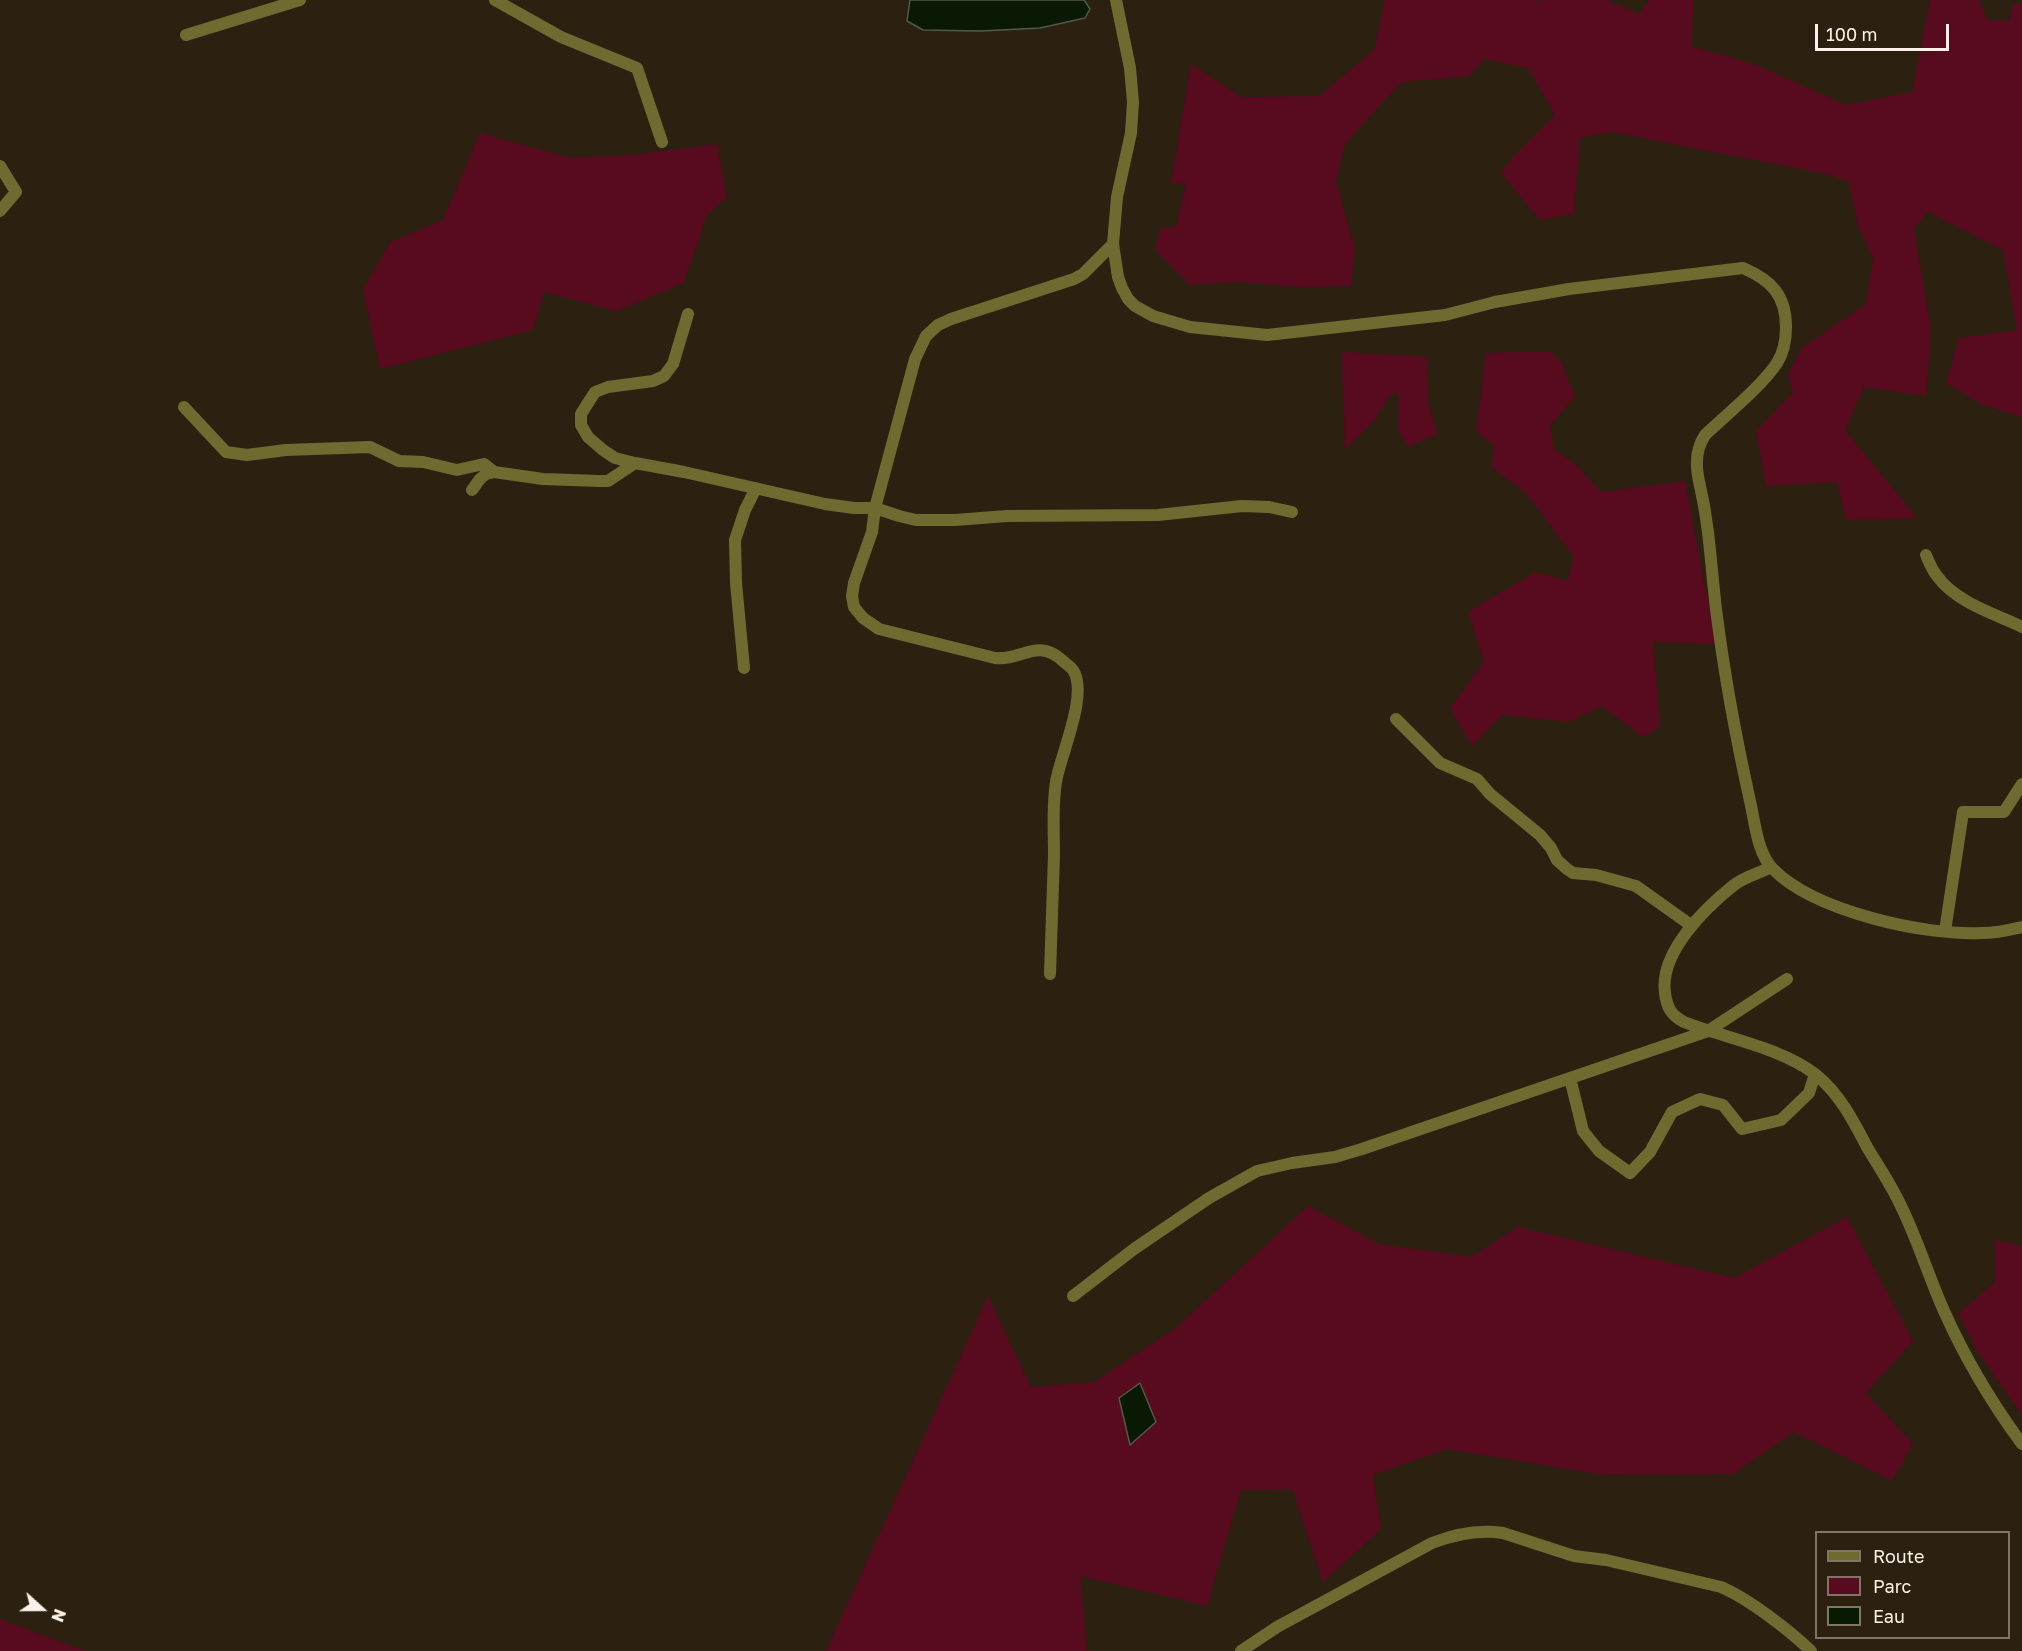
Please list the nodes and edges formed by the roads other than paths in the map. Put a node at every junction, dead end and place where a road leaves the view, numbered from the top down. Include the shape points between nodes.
1 (300, 0) edge
2 (495, 0) edge
3 (1116, 0) edge
4 (186, 35) dead end
5 (662, 142) dead end
6 (0, 166) edge
7 (0, 211) edge
8 (1113, 244) junction
9 (688, 314) dead end
10 (184, 407) dead end
11 (635, 464) junction
12 (494, 472) junction
13 (756, 488) junction
14 (472, 490) dead end
15 (875, 508) junction
16 (1292, 512) dead end
17 (1926, 555) dead end
18 (2022, 627) edge
19 (744, 668) dead end
20 (1395, 718) dead end
21 (2022, 784) edge
22 (1771, 867) junction
23 (1692, 926) junction
24 (2022, 927) edge
25 (1945, 932) junction
26 (1050, 974) dead end
27 (1787, 979) dead end
28 (1708, 1031) junction
29 (1815, 1074) junction
30 (1570, 1078) junction
31 (1073, 1296) dead end
32 (2022, 1444) edge
33 (1241, 1651) edge
34 (1811, 1651) edge

1 - 4 street
2 - 5 street via 561,37 637,68
3 - 8 street via 1133,102
6 - 7 street via 16,192
8 - 15 street via 1074,279 951,319 926,336 906,387
8 - 22 street via 1122,288 1128,299 1144,312 1190,327 1267,335 1445,315 1569,290 1731,269 1743,268 1761,276 1782,301 1786,314 1784,346 1768,375 1705,435 1696,459 1743,770 1758,837
9 - 11 street via 673,364 664,375 653,381 595,392 581,414 581,425 588,437 615,458
10 - 12 street via 226,452 247,456 286,450 370,447 399,461 457,470 484,464
11 - 12 street via 608,481 599,482
11 - 13 street
12 - 14 street via 486,474
13 - 15 street via 825,504
13 - 19 street via 735,540
15 - 16 street via 899,516 934,520 1158,515 1242,506
15 - 26 street via 872,532 852,596 854,607 863,618 879,628 994,658 1047,650 1073,670 1077,690 1073,728 1056,780 1053,810
17 - 18 street via 1936,576 1950,590
20 - 23 street via 1440,764 1477,779 1540,835 1567,869 1636,886
21 - 25 street via 2004,812 1963,812
22 - 23 street via 1736,884
22 - 25 street via 1782,877 1842,909
23 - 28 street via 1668,965 1664,990 1673,1016
24 - 25 street via 1980,934
27 - 28 street
28 - 29 street via 1779,1055
28 - 30 street
29 - 30 street via 1809,1093 1781,1120 1742,1129 1723,1105 1700,1099 1672,1112 1650,1152 1630,1173 1599,1151 1583,1131
29 - 32 street via 1850,1113 1897,1198 1969,1363
30 - 31 street via 1362,1149 1257,1171 1209,1198
33 - 34 street via 1277,1627 1432,1543 1450,1536 1492,1531 1574,1556 1721,1587 1773,1620

